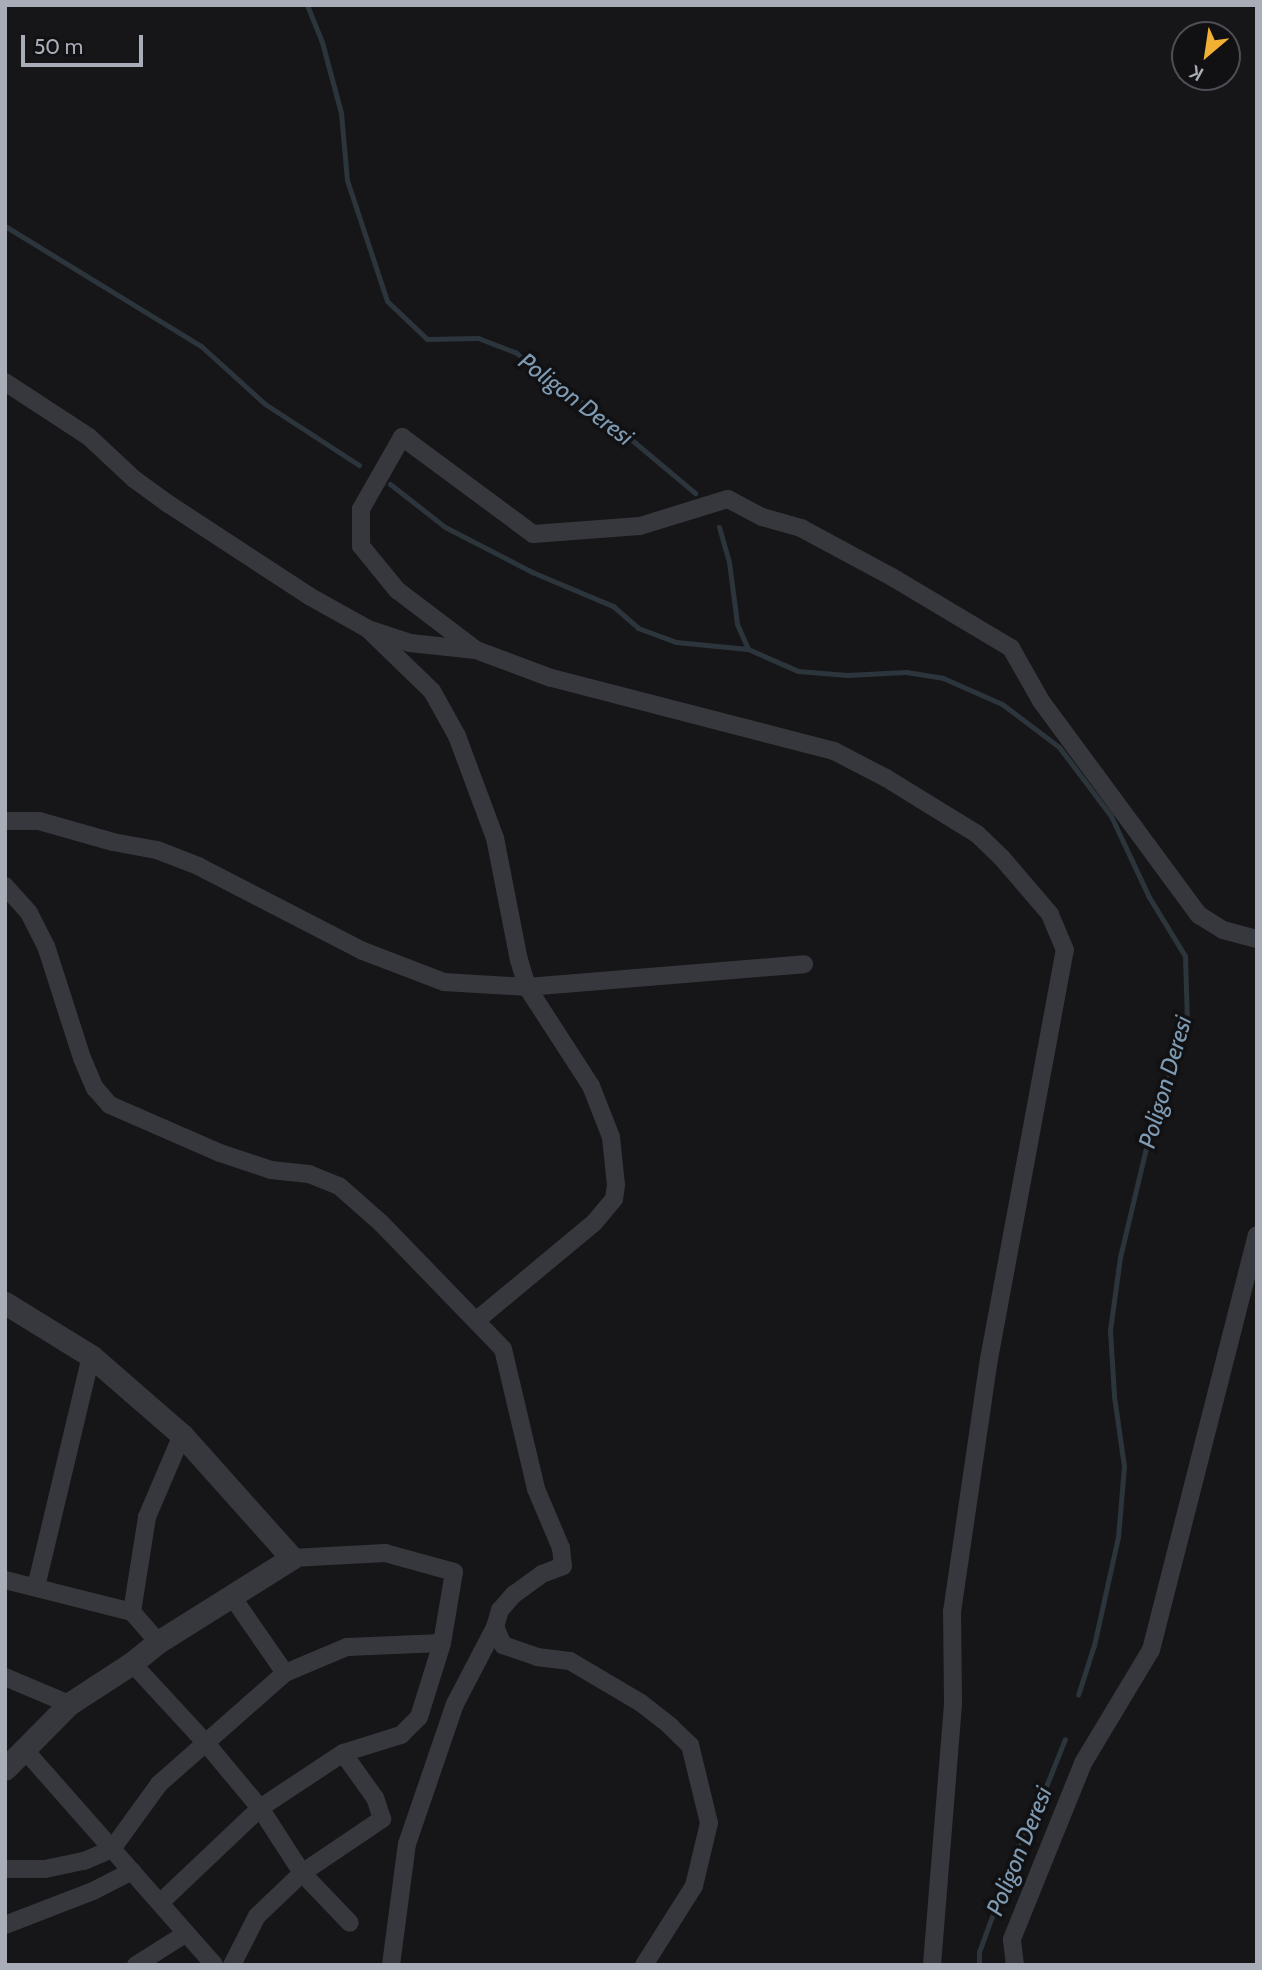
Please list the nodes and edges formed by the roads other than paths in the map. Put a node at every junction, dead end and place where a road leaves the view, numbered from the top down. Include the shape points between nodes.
1 (5, 382) edge
2 (430, 615) junction
3 (368, 629) junction
4 (410, 643) junction
5 (476, 650) junction
6 (5, 821) edge
7 (5, 886) edge
8 (1257, 939) edge
9 (804, 964) dead end
10 (527, 987) junction
11 (1257, 1235) edge
12 (5, 1303) edge
13 (477, 1321) junction
14 (91, 1356) junction
15 (182, 1435) junction
16 (292, 1559) junction
17 (5, 1580) edge
18 (36, 1587) junction
19 (231, 1595) junction
20 (132, 1612) junction
21 (495, 1627) junction
22 (158, 1642) junction
23 (442, 1643) junction
24 (132, 1663) junction
25 (285, 1673) junction
26 (5, 1677) edge
27 (69, 1704) junction
28 (205, 1742) junction
29 (23, 1748) junction
30 (343, 1753) junction
31 (5, 1769) edge
32 (260, 1808) junction
33 (112, 1849) junction
34 (5, 1869) edge
35 (132, 1871) junction
36 (302, 1873) junction
37 (161, 1902) junction
38 (351, 1923) dead end
39 (5, 1925) edge
40 (185, 1934) junction
41 (136, 1965) edge
42 (214, 1965) edge
43 (232, 1965) edge
44 (391, 1965) edge
45 (644, 1965) edge
46 (932, 1965) edge
47 (1015, 1965) edge

1 - 3 street via 89,437 134,480 167,503
2 - 4 street
2 - 5 street
2 - 8 street via 397,590 361,546 361,509 402,437 533,534 640,526 728,499 762,517 802,528 1011,648 1041,701 1199,915 1213,926
3 - 4 street
3 - 10 street via 432,691 457,736 495,838
4 - 5 street
5 - 46 street via 551,678 834,751 977,834 1050,914 1065,950 989,1359 952,1612 951,1730
6 - 10 street via 39,821 157,850 198,866 363,951 444,982
7 - 13 street via 29,913 46,946 82,1058 95,1088 110,1105 220,1153 271,1170 309,1174 339,1186
9 - 10 street
10 - 13 street via 591,1086 611,1137 614,1199 595,1222
11 - 47 street via 1151,1650 1083,1763 1012,1938
12 - 14 street
13 - 21 street via 503,1349 536,1489 561,1548 563,1566 514,1594 500,1610
14 - 15 street
14 - 18 street
15 - 16 street
15 - 20 street via 147,1517
16 - 19 street
16 - 23 street via 385,1553 454,1572
17 - 18 street
18 - 20 street
19 - 22 street
19 - 25 street
20 - 22 street
21 - 44 street via 455,1704 407,1844
21 - 45 street via 503,1645 537,1657 570,1661 641,1703 690,1745 709,1823 705,1850 694,1886
22 - 24 street
23 - 25 street via 347,1647
23 - 30 street via 419,1717 401,1735
24 - 27 street
24 - 28 street
25 - 28 street
26 - 27 street
27 - 29 street
28 - 32 street
28 - 33 street via 159,1784
29 - 31 street
29 - 33 street
30 - 32 street
30 - 36 street via 375,1798 383,1819
32 - 36 street
32 - 37 street
33 - 34 street via 45,1869
33 - 35 street
35 - 37 street
35 - 39 street
36 - 38 street
36 - 43 street via 257,1916
37 - 40 street
40 - 41 street
40 - 42 street

